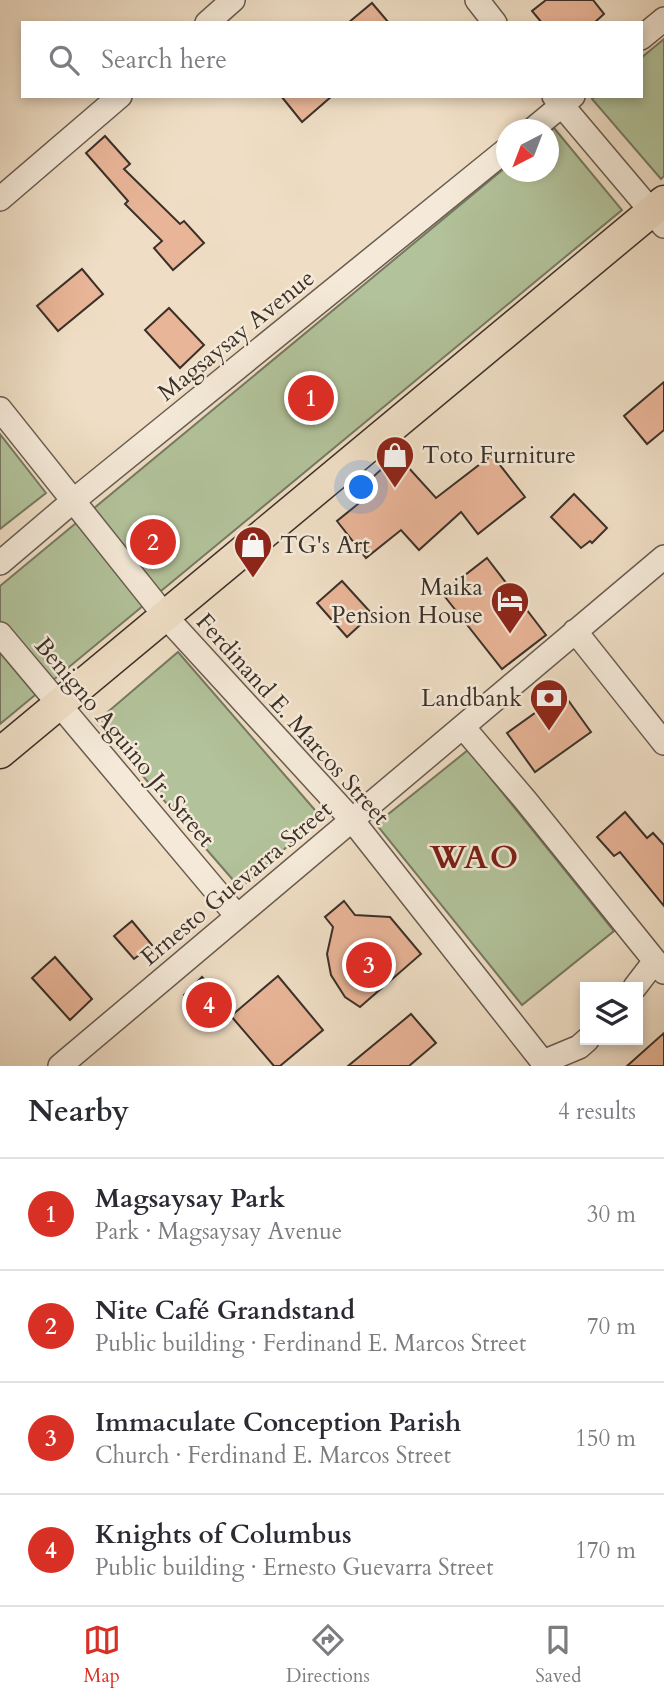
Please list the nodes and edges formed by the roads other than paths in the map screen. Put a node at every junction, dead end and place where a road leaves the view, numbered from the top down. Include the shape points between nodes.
1 (233, 0) edge
2 (477, 0) edge
3 (664, 19) edge
4 (208, 21) edge
5 (493, 21) edge
6 (643, 36) edge
7 (118, 98) edge
8 (563, 100) edge
9 (544, 119) edge
10 (496, 158) edge
11 (0, 199) edge
12 (660, 213) edge
13 (0, 409) edge
14 (73, 501) junction
15 (664, 557) edge
16 (0, 563) edge
17 (166, 617) junction
18 (575, 631) junction
19 (0, 634) edge
20 (59, 705) junction
21 (463, 727) junction
22 (664, 743) edge
23 (0, 753) edge
24 (352, 820) junction
25 (237, 916) junction
26 (659, 967) edge
27 (641, 982) edge
28 (581, 1045) edge
29 (545, 1064) edge
30 (60, 1066) edge

1 - 4 street
2 - 5 street
3 - 6 street
7 - 11 street
8 - 9 street
8 - 12 street
10 - 14 street, Magsaysay Avenue
12 - 17 main road
13 - 14 street, Ferdinand E. Marcos Street
14 - 16 street, Magsaysay Avenue
14 - 17 street, Ferdinand E. Marcos Street
15 - 18 street, Ernesto Guevarra Street
17 - 20 main road
17 - 24 street, Ferdinand E. Marcos Street
18 - 21 street, Ernesto Guevarra Street
18 - 22 street
19 - 20 street, Benigno Aguino Jr. Street
20 - 23 main road
20 - 25 street, Benigno Aguino Jr. Street
21 - 24 street, Ernesto Guevarra Street
21 - 26 street
24 - 25 street, Ernesto Guevarra Street
24 - 29 street, Ferdinand E. Marcos Street
25 - 30 street, Ernesto Guevarra Street
26 - 27 street
28 - 29 street

